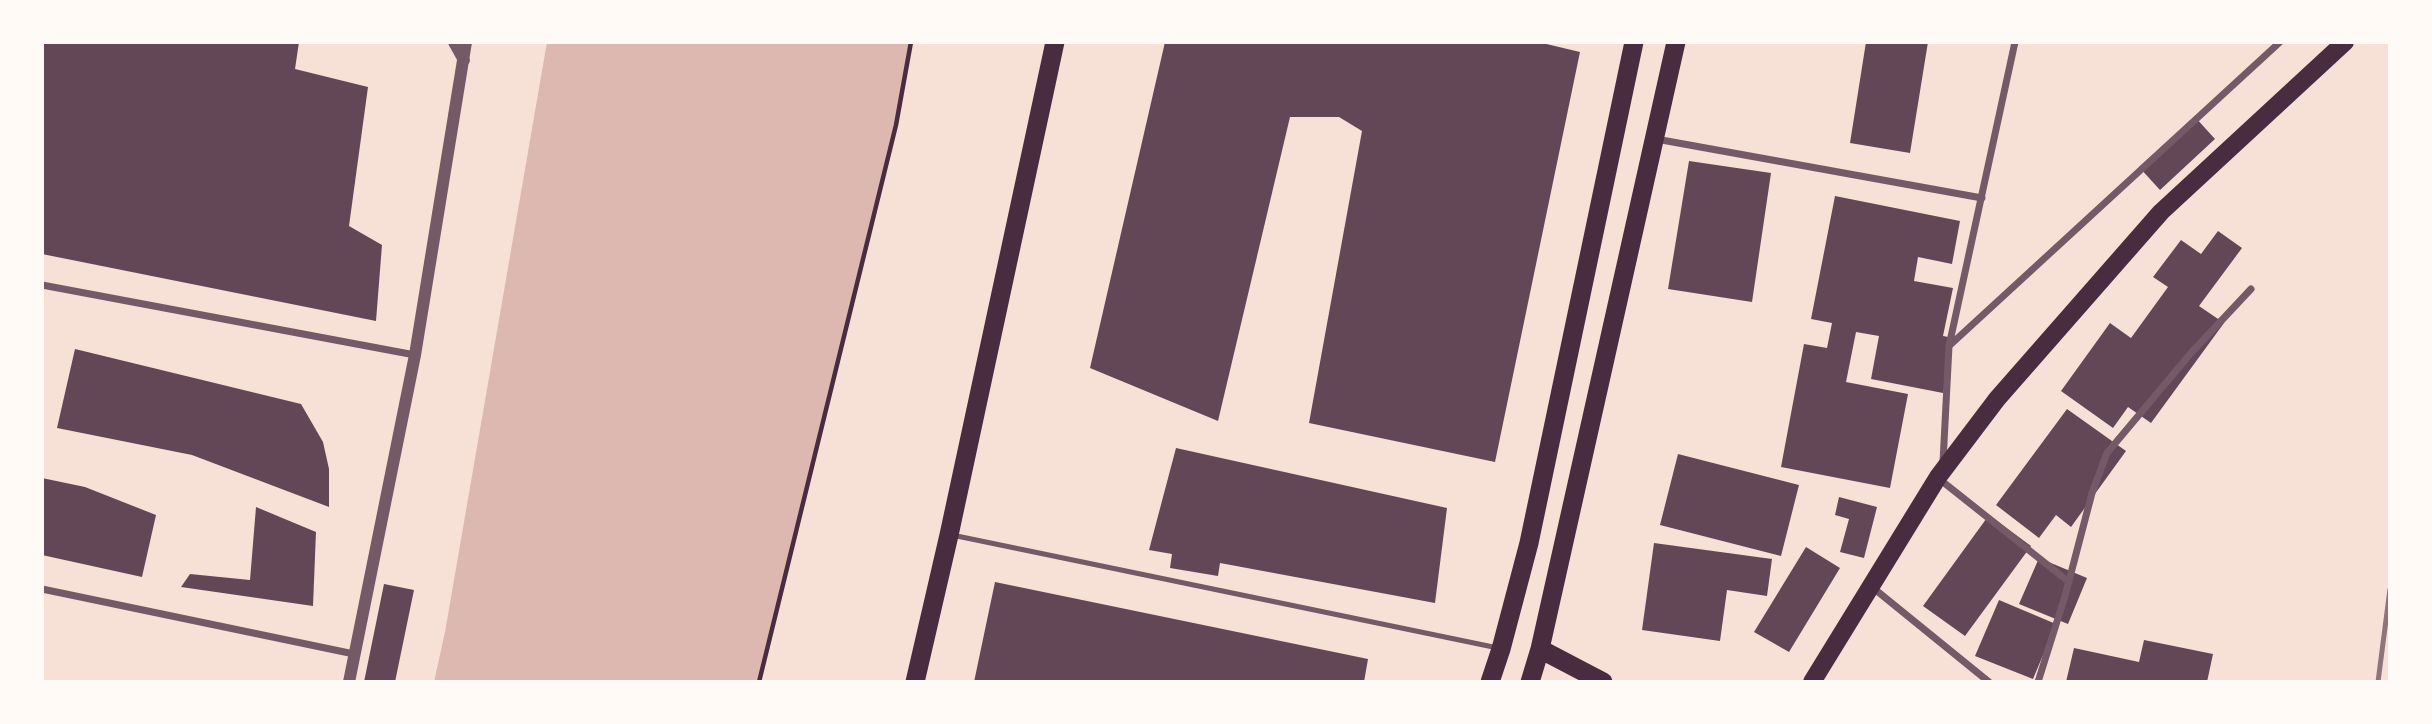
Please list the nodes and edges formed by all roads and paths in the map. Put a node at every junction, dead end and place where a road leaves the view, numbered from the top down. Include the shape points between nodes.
1 (454, 42) edge
2 (466, 42) edge
3 (911, 42) edge
4 (1055, 42) edge
5 (1634, 42) edge
6 (1676, 42) edge
7 (2015, 42) edge
8 (2280, 42) edge
9 (2345, 42) edge
10 (464, 61) junction
11 (1655, 139) junction
12 (1982, 198) junction
13 (42, 285) edge
14 (2251, 289) dead end
15 (1949, 346) junction
16 (415, 355) junction
17 (1940, 473) junction
18 (949, 535) junction
19 (2069, 582) junction
20 (1871, 586) junction
21 (42, 589) edge
22 (1501, 649) junction
23 (1540, 649) junction
24 (354, 654) junction
25 (349, 682) edge
26 (759, 682) edge
27 (915, 682) edge
28 (1490, 682) edge
29 (1530, 682) edge
30 (1603, 682) edge
31 (1812, 682) edge
32 (1989, 682) edge
33 (2038, 682) edge

1 - 10 street
2 - 10 street
3 - 26 path via 896,125
4 - 18 highway
5 - 22 highway via 1530,543
6 - 11 highway
7 - 12 street
8 - 15 street
9 - 17 main road via 2161,212 1997,399
10 - 16 street
11 - 12 street
11 - 23 highway
12 - 15 street
13 - 16 street
14 - 19 street via 2107,453
15 - 17 street
16 - 24 street
17 - 19 street
17 - 20 main road
18 - 22 lane
18 - 27 highway
19 - 33 street
20 - 31 main road
20 - 32 street
21 - 24 street
22 - 28 highway
23 - 29 highway
23 - 30 highway
24 - 25 street

